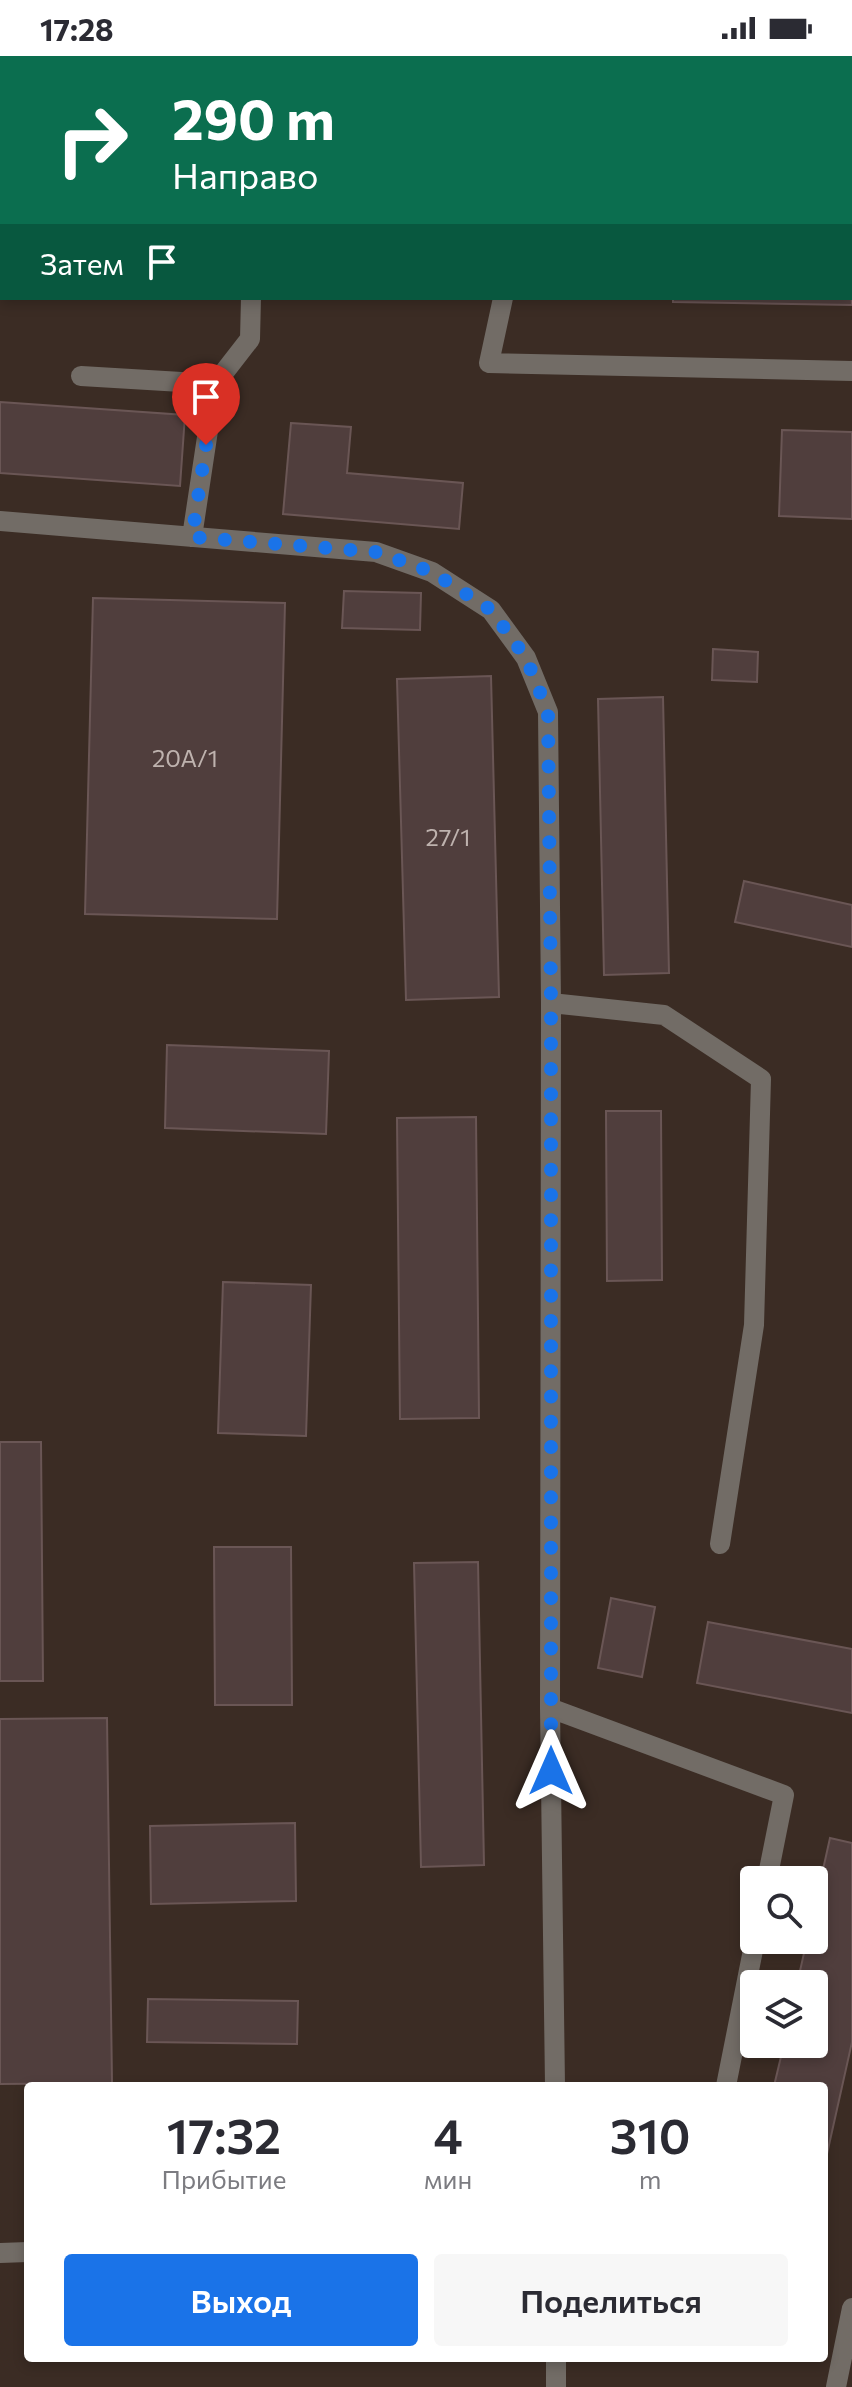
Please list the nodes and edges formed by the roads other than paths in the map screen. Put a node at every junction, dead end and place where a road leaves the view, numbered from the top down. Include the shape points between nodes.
1 (251, 300) edge
2 (503, 300) edge
3 (852, 371) edge
4 (81, 376) dead end
5 (215, 384) junction
6 (0, 521) edge
7 (192, 537) junction
8 (551, 1003) junction
9 (720, 1544) dead end
10 (550, 1708) junction
11 (770, 1866) edge
12 (752, 1954) edge
13 (555, 2082) edge
14 (727, 2082) edge
15 (24, 2252) edge
16 (0, 2253) edge
17 (852, 2308) edge
18 (556, 2362) edge
19 (556, 2387) edge
20 (836, 2387) edge

1 - 5 street via 250,339
2 - 3 street via 489,363
4 - 5 street
5 - 7 street
6 - 7 street
7 - 8 street via 376,552 432,572 491,610 526,658 548,712
8 - 9 street via 664,1015 761,1079 754,1325
8 - 10 street
10 - 11 street via 784,1795
10 - 13 street
12 - 14 street
15 - 16 street
17 - 20 street
18 - 19 street

